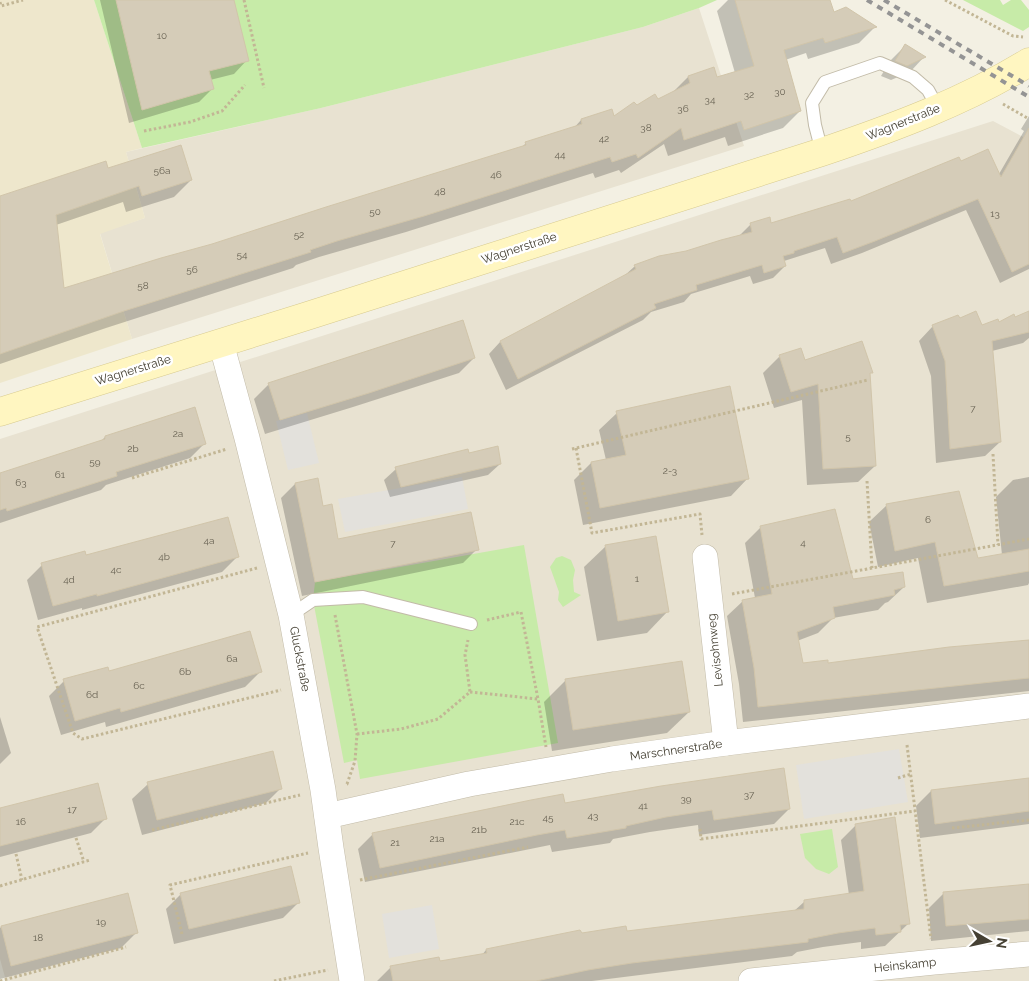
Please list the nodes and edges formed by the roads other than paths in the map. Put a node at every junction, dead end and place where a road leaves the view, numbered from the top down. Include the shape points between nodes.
1 (1028, 50) edge
2 (938, 108) junction
3 (822, 152) junction
4 (221, 343) junction
5 (0, 412) edge
6 (705, 558) dead end
7 (291, 616) junction
8 (471, 624) road end
9 (1029, 706) edge
10 (726, 743) junction
11 (326, 816) junction
12 (1029, 954) edge
13 (351, 973) edge
14 (751, 981) edge

1 - 2 main road, Wagnerstraße via 1007,76
2 - 3 main road, Wagnerstraße
2 - 3 lane via 928,90 913,77 880,62 825,82 812,103
3 - 4 main road, Wagnerstraße
4 - 5 main road, Wagnerstraße
4 - 7 street, Gluckstraße
6 - 10 street, Levisohnweg
7 - 8 lane via 314,600 363,597
7 - 11 street, Gluckstraße
9 - 10 street, Marschnerstraße
10 - 11 street, Marschnerstraße via 469,784
11 - 13 street, Gluckstraße
12 - 14 street, Heinskamp

